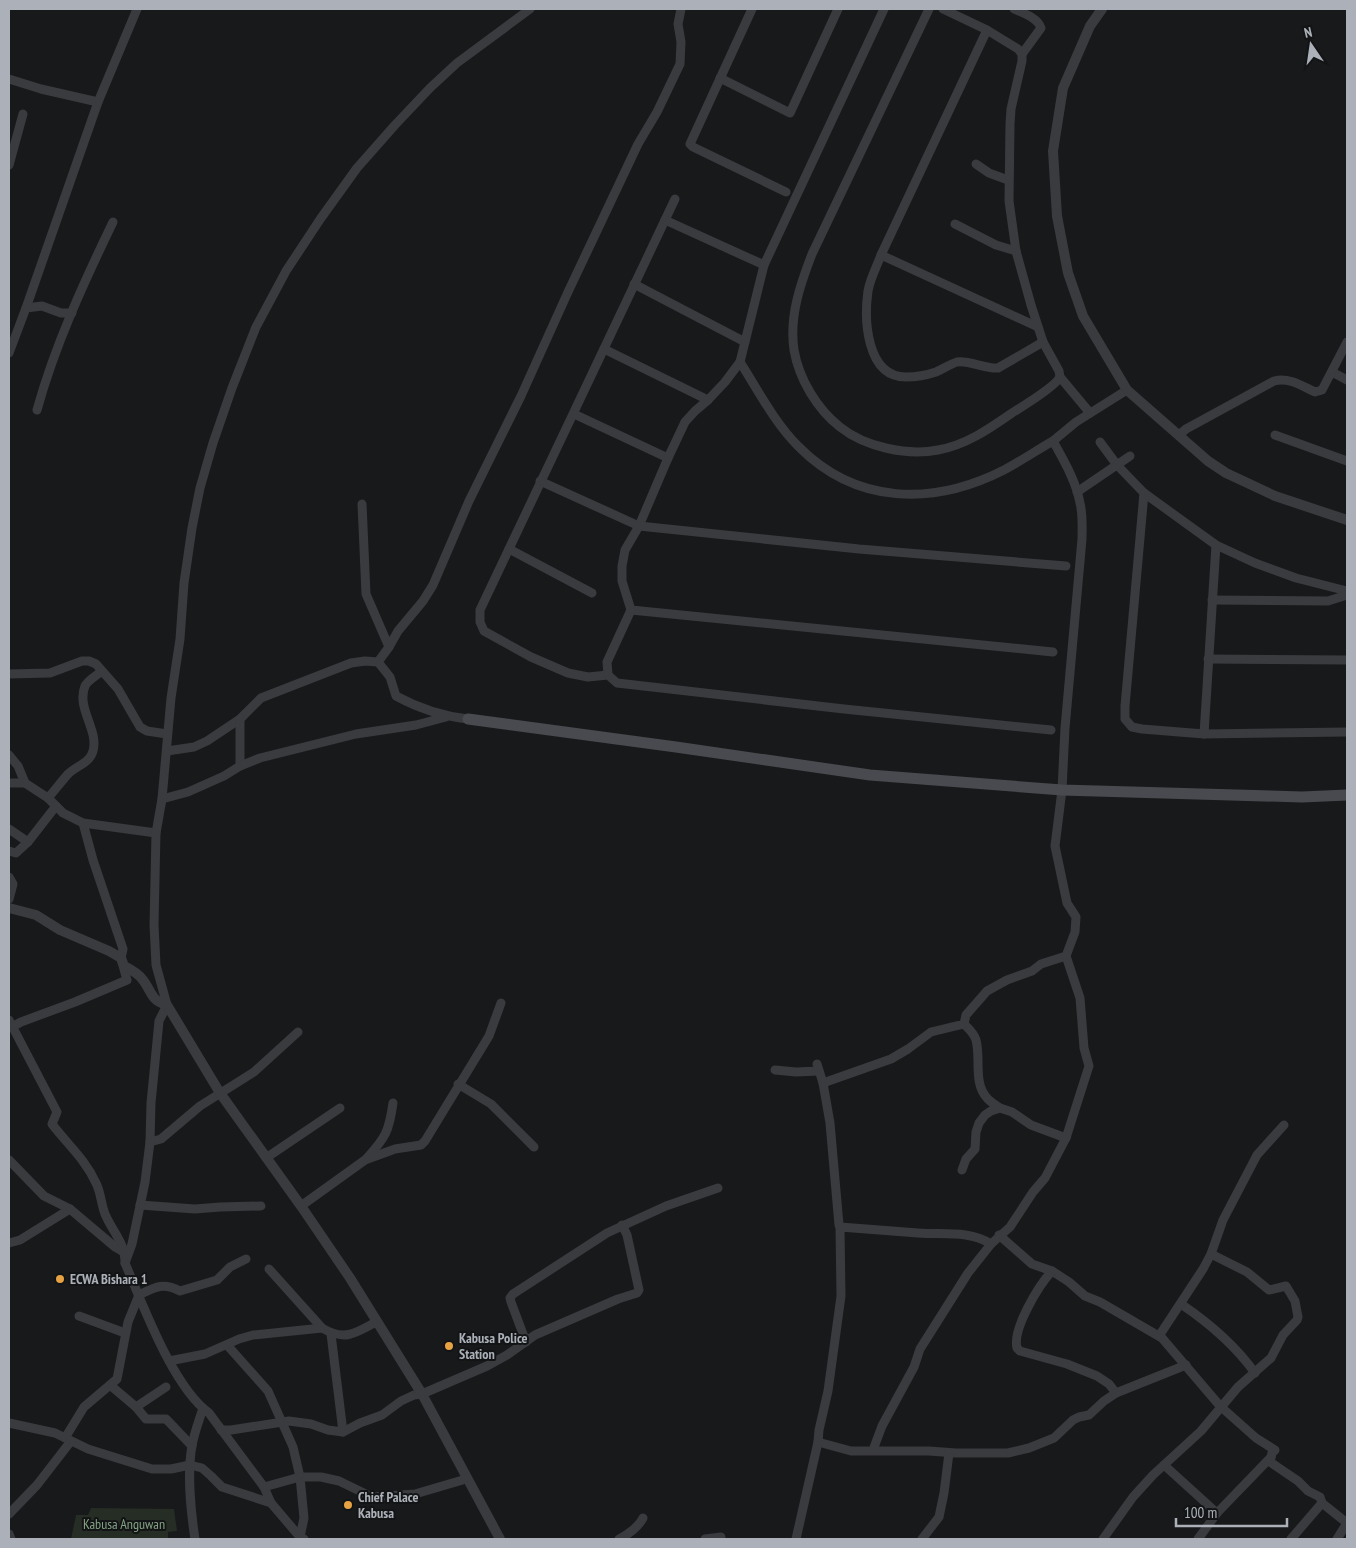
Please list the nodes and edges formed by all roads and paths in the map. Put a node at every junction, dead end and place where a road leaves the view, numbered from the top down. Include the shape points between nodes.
1 (137, 9) edge
2 (530, 9) edge
3 (682, 9) edge
4 (752, 9) edge
5 (838, 9) edge
6 (884, 9) edge
7 (929, 9) edge
8 (943, 9) edge
9 (1014, 9) edge
10 (1102, 9) edge
11 (987, 30) junction
12 (1022, 54) junction
13 (720, 78) junction
14 (9, 79) edge
15 (98, 102) junction
16 (23, 114) dead end
17 (976, 164) dead end
18 (9, 165) edge
19 (1008, 180) junction
20 (786, 192) dead end
21 (675, 199) dead end
22 (665, 220) junction
23 (114, 222) dead end
24 (955, 224) dead end
25 (1016, 251) junction
26 (881, 255) junction
27 (764, 265) junction
28 (634, 284) junction
29 (26, 308) junction
30 (72, 313) junction
31 (1038, 328) junction
32 (745, 342) junction
33 (1043, 342) junction
34 (1347, 342) edge
35 (604, 348) junction
36 (9, 353) edge
37 (740, 362) junction
38 (1332, 372) junction
39 (1060, 377) junction
40 (1347, 380) edge
41 (1127, 390) junction
42 (708, 400) junction
43 (37, 410) dead end
44 (1090, 412) junction
45 (574, 414) junction
46 (1275, 434) dead end
47 (1179, 435) junction
48 (1053, 441) junction
49 (1100, 442) dead end
50 (1130, 456) dead end
51 (668, 458) junction
52 (1347, 460) edge
53 (1117, 465) junction
54 (540, 481) junction
55 (1078, 492) junction
56 (1144, 493) junction
57 (362, 504) dead end
58 (1347, 520) edge
59 (638, 526) junction
60 (1216, 545) junction
61 (509, 549) junction
62 (1066, 566) dead end
63 (1347, 590) edge
64 (592, 593) dead end
65 (1347, 595) edge
66 (1212, 600) junction
67 (631, 610) junction
68 (389, 647) junction
69 (1053, 652) dead end
70 (1208, 659) junction
71 (1347, 660) edge
72 (378, 662) junction
73 (102, 671) junction
74 (9, 674) edge
75 (608, 675) junction
76 (447, 717) junction
77 (240, 719) junction
78 (468, 719) joint
79 (1051, 730) dead end
80 (1347, 732) edge
81 (168, 734) junction
82 (1204, 734) junction
83 (167, 751) junction
84 (9, 755) edge
85 (240, 766) junction
86 (9, 783) edge
87 (26, 783) junction
88 (1062, 790) junction
89 (1347, 795) edge
90 (48, 798) junction
91 (162, 799) junction
92 (56, 806) junction
93 (83, 823) junction
94 (9, 829) edge
95 (156, 834) junction
96 (28, 842) junction
97 (9, 851) edge
98 (9, 877) edge
99 (9, 899) edge
100 (9, 908) edge
101 (1066, 956) junction
102 (121, 958) junction
103 (501, 1003) dead end
104 (168, 1005) junction
105 (10, 1023) edge
106 (964, 1024) junction
107 (298, 1032) dead end
108 (775, 1070) dead end
109 (823, 1083) junction
110 (458, 1084) junction
111 (220, 1093) junction
112 (393, 1103) dead end
113 (340, 1108) dead end
114 (1000, 1108) junction
115 (1284, 1124) dead end
116 (1066, 1138) junction
117 (150, 1142) junction
118 (534, 1146) dead end
119 (266, 1158) junction
120 (9, 1160) edge
121 (365, 1160) junction
122 (962, 1170) dead end
123 (718, 1188) dead end
124 (140, 1205) junction
125 (261, 1206) dead end
126 (301, 1206) junction
127 (70, 1209) junction
128 (622, 1225) junction
129 (840, 1227) junction
130 (999, 1235) junction
131 (9, 1243) edge
132 (132, 1244) junction
133 (991, 1244) junction
134 (124, 1250) junction
135 (1211, 1254) junction
136 (246, 1259) dead end
137 (125, 1263) junction
138 (269, 1269) dead end
139 (1052, 1271) junction
140 (139, 1295) junction
141 (1181, 1304) junction
142 (78, 1316) dead end
143 (376, 1322) junction
144 (322, 1328) junction
145 (125, 1333) junction
146 (331, 1334) junction
147 (1159, 1336) junction
148 (526, 1342) junction
149 (227, 1345) junction
150 (169, 1361) junction
151 (1186, 1365) junction
152 (1255, 1373) junction
153 (110, 1385) junction
154 (166, 1387) dead end
155 (1116, 1393) junction
156 (422, 1394) junction
157 (136, 1407) junction
158 (1222, 1407) junction
159 (203, 1408) junction
160 (9, 1423) edge
161 (283, 1423) junction
162 (220, 1430) junction
163 (343, 1432) junction
164 (68, 1440) junction
165 (818, 1442) junction
166 (192, 1446) junction
167 (873, 1450) junction
168 (949, 1453) junction
169 (1271, 1457) junction
170 (190, 1465) junction
171 (1164, 1465) junction
172 (300, 1477) junction
173 (466, 1479) junction
174 (264, 1487) junction
175 (271, 1503) junction
176 (1322, 1503) junction
177 (1218, 1512) junction
178 (9, 1514) edge
179 (643, 1518) dead end
180 (1347, 1523) edge
181 (9, 1534) edge
182 (721, 1537) dead end
183 (302, 1538) edge
184 (11, 1539) edge
185 (195, 1539) edge
186 (500, 1539) edge
187 (619, 1539) edge
188 (706, 1539) edge
189 (796, 1539) edge
190 (922, 1539) edge
191 (1103, 1539) edge
192 (1198, 1539) edge
193 (1291, 1539) edge
194 (1337, 1539) edge

1 - 15 street
2 - 81 street via 457,64 394,125 357,168 321,218 256,327 213,443 192,528
3 - 68 street via 678,24 680,64 638,144 469,501 434,585
4 - 13 street
5 - 13 street via 790,113
6 - 27 street
7 - 39 street via 801,282 794,312 793,337 798,364 814,400 840,427 873,444 907,452 937,450 969,440 1019,409
8 - 11 street
9 - 12 street via 1041,25
10 - 41 street via 1090,26 1063,88 1054,152 1057,216 1068,273 1084,316
11 - 12 street
11 - 26 street
12 - 19 street via 1011,109
13 - 20 street via 691,145
14 - 15 street
15 - 29 street
16 - 18 street
17 - 19 street
19 - 25 street
21 - 22 street
22 - 27 street
22 - 28 street
23 - 30 street
24 - 25 street via 996,245
25 - 31 street
26 - 31 street
26 - 33 street via 868,289 866,330 876,358 894,375 904,378 926,375 957,362 998,368
27 - 32 street
28 - 32 street
28 - 35 street
29 - 30 street via 42,306 60,313
29 - 36 street
30 - 43 street
31 - 33 street
32 - 37 street
33 - 39 street
34 - 38 street
35 - 42 street
35 - 45 street
37 - 42 street
37 - 48 street via 773,414 798,445 830,472 869,490 917,495 962,487 1005,470
38 - 40 street
38 - 47 street via 1319,392 1287,380 1274,381
39 - 44 street
41 - 44 street
41 - 47 street
42 - 51 street via 685,422
44 - 48 street
45 - 51 street
45 - 54 street
46 - 52 street
47 - 58 street via 1208,462 1226,473 1275,496
48 - 55 street
49 - 53 street
50 - 53 street
51 - 59 street
53 - 55 street
53 - 56 street
54 - 59 street
54 - 61 street
55 - 88 street via 1082,539
56 - 60 street
56 - 82 street via 1125,719 1132,727 1142,730
57 - 68 street via 366,594
59 - 62 street
59 - 67 street via 625,550 622,566 622,581
60 - 63 street via 1296,578
60 - 66 street
61 - 64 street
61 - 75 street via 480,610 484,631 568,673 588,677
65 - 66 street via 1328,601
66 - 70 street
67 - 69 street
67 - 75 street via 607,662
68 - 72 street
70 - 71 street
70 - 82 street
72 - 76 street via 390,678 396,696
72 - 77 street via 351,664 261,698
73 - 74 street via 89,660 50,673
73 - 81 street via 118,689 140,727
73 - 90 street via 85,685 83,694 95,742 93,752
75 - 79 street via 617,683
76 - 78 street
76 - 85 street via 356,734
77 - 83 street via 194,747
77 - 85 street
78 - 88 main road via 870,775
80 - 82 street
81 - 83 street
83 - 91 street
84 - 87 street
85 - 91 street via 188,792
86 - 87 street
87 - 90 street
88 - 89 main road via 1302,797
88 - 101 street via 1055,846 1067,903 1076,917
90 - 92 street
91 - 95 street
92 - 93 street
92 - 96 street
93 - 95 street
93 - 102 street via 123,949
94 - 96 street
95 - 104 street via 156,965
96 - 97 street via 16,853
98 - 99 street via 13,884
100 - 102 street via 36,916
101 - 106 street via 1041,964 988,991 966,1015
101 - 116 street via 1080,998 1084,1048 1089,1066
102 - 104 street via 124,966 143,979 151,995 159,1003
102 - 105 street via 126,980 22,1022
103 - 110 street via 489,1036
104 - 111 street
104 - 117 street via 160,1020 150,1103
105 - 134 street via 57,1112 52,1124 80,1155 97,1184 105,1214
106 - 109 street via 931,1032 891,1059
106 - 114 street via 976,1039 982,1089 987,1099
107 - 111 street via 254,1072
108 - 109 street via 796,1072 818,1067
109 - 129 street
110 - 118 street via 492,1104
110 - 121 street via 421,1144
111 - 117 street via 161,1139
111 - 119 street
112 - 121 street via 390,1126 380,1144
113 - 119 street
114 - 116 street via 1031,1125
114 - 122 street via 991,1111 979,1123 975,1148
115 - 135 street via 1257,1155 1223,1220
116 - 130 street via 1045,1178 1010,1227
117 - 124 street
119 - 126 street
120 - 127 street via 44,1196
121 - 126 street
123 - 128 street
124 - 125 street via 195,1209
124 - 132 street
126 - 143 street
127 - 131 street via 20,1240
127 - 134 street via 115,1247
128 - 148 street via 513,1294 511,1302
128 - 148 street via 627,1234 637,1293 535,1335
129 - 133 street via 957,1234 982,1238
129 - 165 street via 841,1296
130 - 133 street
130 - 139 street via 1032,1264
132 - 134 street
132 - 137 street
133 - 167 street via 968,1273 920,1348 914,1367 882,1426
134 - 137 street
135 - 141 street
135 - 152 street via 1247,1272 1269,1290 1286,1286 1295,1301 1297,1320 1283,1335 1271,1358
136 - 140 street via 230,1267 217,1280 180,1291 159,1286
137 - 140 street
138 - 144 street
139 - 147 street via 1085,1296
139 - 155 street via 1027,1309 1016,1340 1017,1348 1098,1376
140 - 145 street
140 - 150 street
141 - 147 street
141 - 152 street via 1222,1336
142 - 145 street
143 - 146 street via 358,1333
143 - 156 street
144 - 146 street
144 - 149 street via 253,1335
145 - 153 street via 118,1379
146 - 163 street
147 - 151 street
148 - 156 street via 487,1366
149 - 150 street via 205,1354
149 - 161 street via 268,1391
150 - 159 street
151 - 155 street
151 - 158 street
152 - 158 street
153 - 157 street
153 - 164 street via 84,1407
154 - 157 street
155 - 168 street via 1041,1445 1008,1453
156 - 163 street via 401,1401 382,1415
156 - 173 street
157 - 166 street via 146,1419 166,1419
158 - 169 street via 1256,1438 1275,1450
158 - 171 street
159 - 162 street
159 - 166 street
160 - 164 street via 55,1433
161 - 162 street
161 - 163 street via 311,1424
161 - 172 street
162 - 174 street
164 - 170 street via 152,1469
164 - 178 street via 37,1485
165 - 167 street via 851,1451
165 - 189 street
166 - 170 street
167 - 168 street
168 - 190 street via 939,1517
169 - 176 street via 1270,1462 1320,1497
169 - 177 street
170 - 175 street via 202,1468 222,1487
170 - 185 street
171 - 177 street
171 - 191 street via 1132,1497
172 - 173 street via 339,1480 372,1497 415,1494
172 - 174 street
172 - 183 street via 304,1518
173 - 186 street
174 - 175 street
175 - 183 street
176 - 180 street
176 - 193 street
177 - 192 street
179 - 187 street
180 - 194 street
181 - 184 street
182 - 188 street

